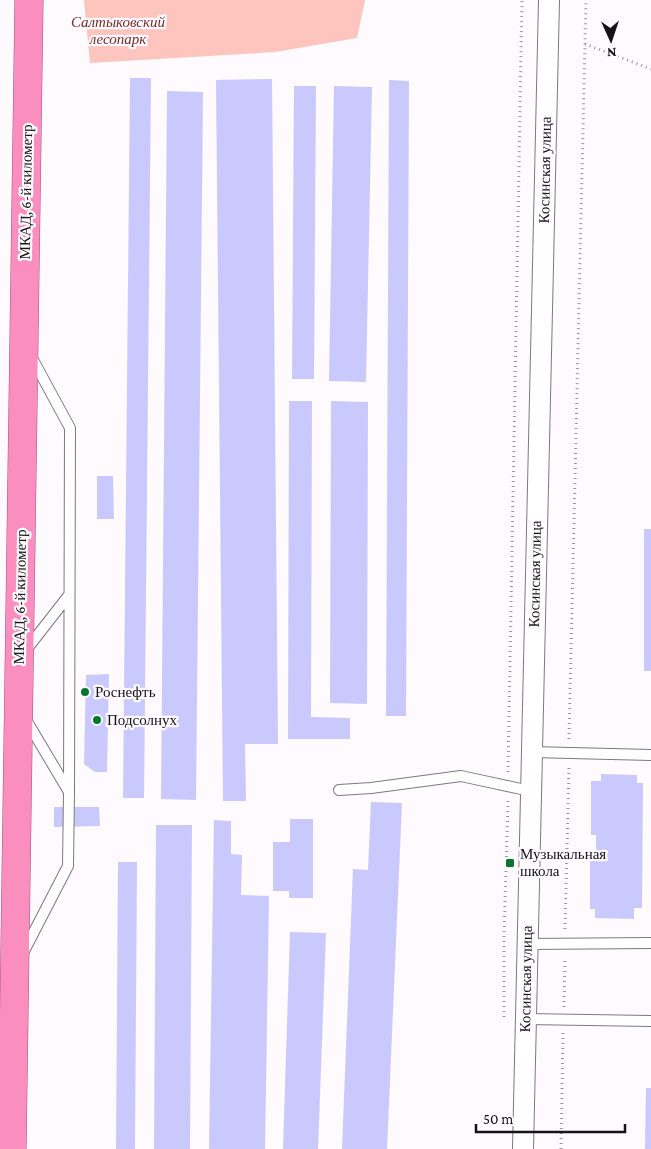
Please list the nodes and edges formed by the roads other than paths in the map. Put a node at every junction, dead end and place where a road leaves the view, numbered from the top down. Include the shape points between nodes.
1 (29, 0) edge
2 (548, 0) edge
3 (24, 344) junction
4 (69, 595) junction
5 (19, 659) junction
6 (18, 707) junction
7 (531, 752) junction
8 (651, 755) edge
9 (339, 790) dead end
10 (530, 791) junction
11 (69, 792) junction
12 (651, 943) edge
13 (527, 944) junction
14 (14, 970) junction
15 (525, 1019) junction
16 (651, 1021) edge
17 (12, 1149) edge
18 (523, 1149) edge

1 - 3 highway, МКАД, 6-й километр
2 - 7 street, Косинская улица
3 - 4 lane via 70,428
3 - 5 highway, МКАД, 6-й километр
4 - 5 lane
4 - 11 lane
5 - 6 highway, МКАД, 6-й километр
6 - 11 lane
6 - 14 highway, МКАД, 6-й километр
7 - 8 lane
7 - 10 street, Косинская улица
9 - 10 lane via 461,776
10 - 13 street, Косинская улица
11 - 14 lane via 68,866
12 - 13 lane
13 - 15 street, Косинская улица
14 - 17 highway, МКАД, 6-й километр
15 - 16 lane
15 - 18 street, Косинская улица

